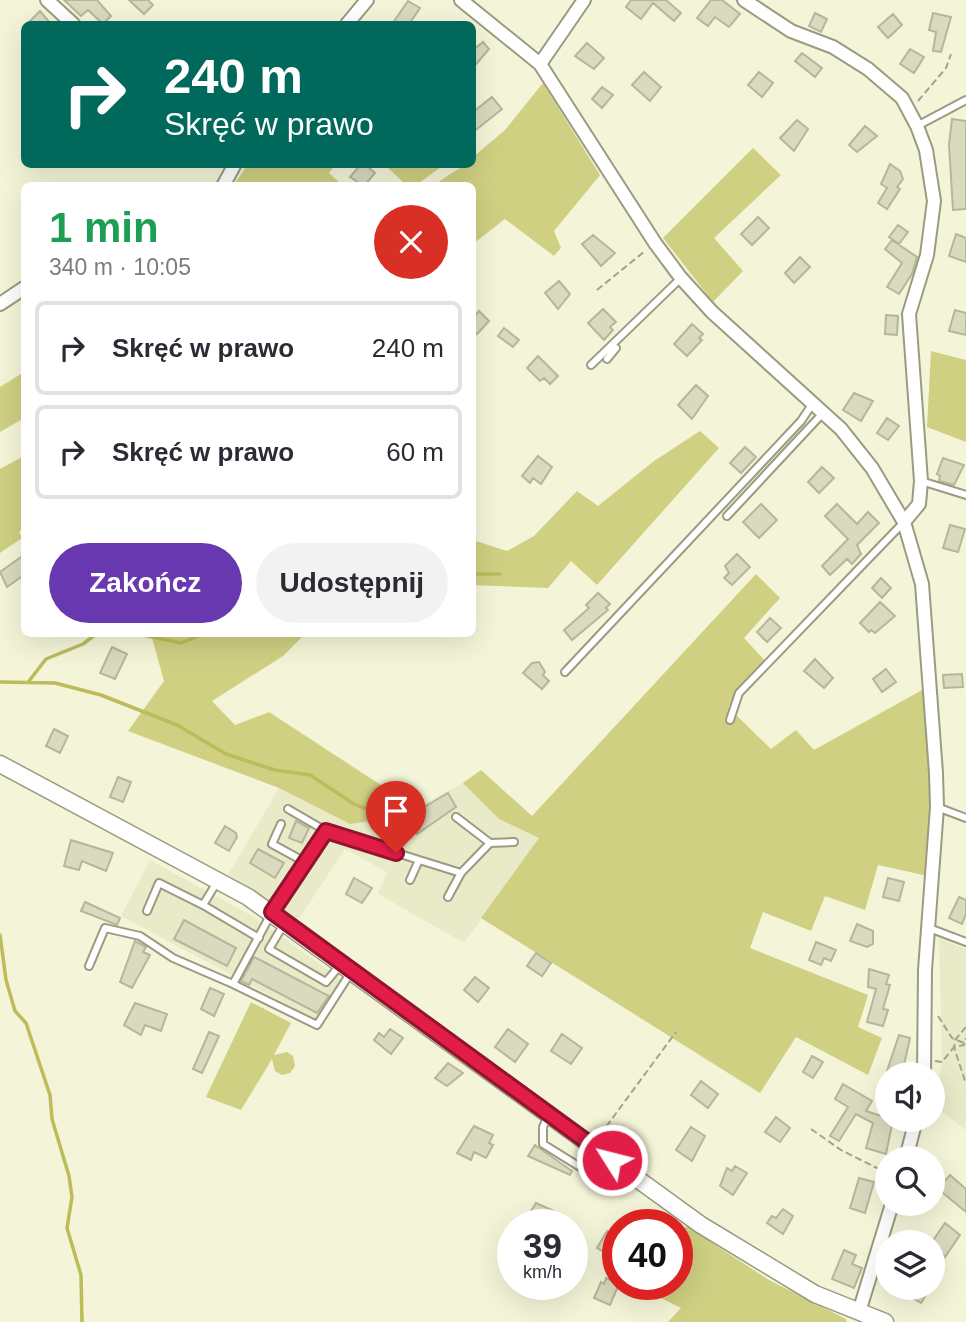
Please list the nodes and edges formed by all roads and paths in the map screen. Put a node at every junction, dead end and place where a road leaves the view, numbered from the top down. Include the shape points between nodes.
1 (47, 0) edge
2 (367, 0) edge
3 (461, 0) edge
4 (584, 0) edge
5 (744, 0) edge
6 (70, 21) edge
7 (350, 21) edge
8 (951, 54) dead end
9 (540, 64) junction
10 (966, 100) edge
11 (911, 111) junction
12 (917, 126) junction
13 (654, 243) junction
14 (681, 278) junction
15 (21, 290) edge
16 (597, 290) dead end
17 (0, 304) edge
18 (632, 327) junction
19 (607, 359) dead end
20 (591, 365) dead end
21 (813, 403) junction
22 (823, 412) junction
23 (921, 481) junction
24 (966, 495) edge
25 (727, 516) dead end
26 (904, 522) junction
27 (565, 672) dead end
28 (730, 720) dead end
29 (0, 764) edge
30 (937, 807) junction
31 (288, 809) dead end
32 (456, 817) dead end
33 (966, 818) edge
34 (281, 824) dead end
35 (326, 831) junction
36 (514, 842) dead end
37 (490, 843) junction
38 (419, 860) junction
39 (306, 862) junction
40 (461, 873) junction
41 (218, 879) junction
42 (410, 880) dead end
43 (448, 897) dead end
44 (203, 905) junction
45 (147, 911) dead end
46 (279, 917) junction
47 (928, 928) junction
48 (259, 938) junction
49 (966, 942) edge
50 (89, 965) dead end
51 (347, 966) junction
52 (233, 984) junction
53 (936, 1014) dead end
54 (965, 1029) edge
55 (676, 1032) dead end
56 (966, 1038) edge
57 (955, 1040) junction
58 (964, 1044) junction
59 (954, 1047) junction
60 (933, 1061) dead end
61 (924, 1062) edge
62 (966, 1084) edge
63 (548, 1114) junction
64 (811, 1129) dead end
65 (592, 1146) junction
66 (612, 1160) junction
67 (875, 1167) edge
68 (888, 1216) edge
69 (859, 1317) edge
70 (885, 1322) edge

1 - 6 street
2 - 7 street
3 - 9 street
4 - 9 street
5 - 11 street via 791,31 850,56 891,87
8 - 11 path via 946,68
9 - 13 street
10 - 12 lane
11 - 12 street
12 - 23 street via 928,158 934,201 927,255 909,314
13 - 14 street
13 - 16 path
14 - 18 lane
14 - 21 street
15 - 17 street
18 - 19 lane
18 - 20 lane
21 - 22 street
21 - 27 lane
22 - 25 lane
22 - 26 street via 872,468
23 - 24 lane
23 - 26 street via 919,504
26 - 28 lane via 739,693
26 - 30 street via 922,584
29 - 41 street
30 - 33 lane
30 - 47 street
31 - 35 lane
32 - 37 lane
34 - 39 lane via 272,844
35 - 38 lane
35 - 39 lane
36 - 37 lane
37 - 40 lane
38 - 40 lane
38 - 42 lane
39 - 46 lane
40 - 43 lane
41 - 44 lane
41 - 46 street
44 - 45 lane via 159,883
44 - 48 lane
46 - 48 lane
46 - 51 street
46 - 51 lane via 269,949 326,982
47 - 49 lane
47 - 61 street
48 - 52 lane
50 - 52 lane via 105,928 140,936 173,958
51 - 52 lane via 317,1025
51 - 63 street
53 - 57 path
54 - 57 path
55 - 65 path
56 - 58 path
57 - 58 path
57 - 59 path
58 - 59 path
59 - 60 path via 942,1062
59 - 62 path
63 - 65 street
63 - 66 lane via 543,1144 593,1175
64 - 67 path
65 - 66 street
66 - 69 street via 738,1250
68 - 69 street
69 - 70 street

